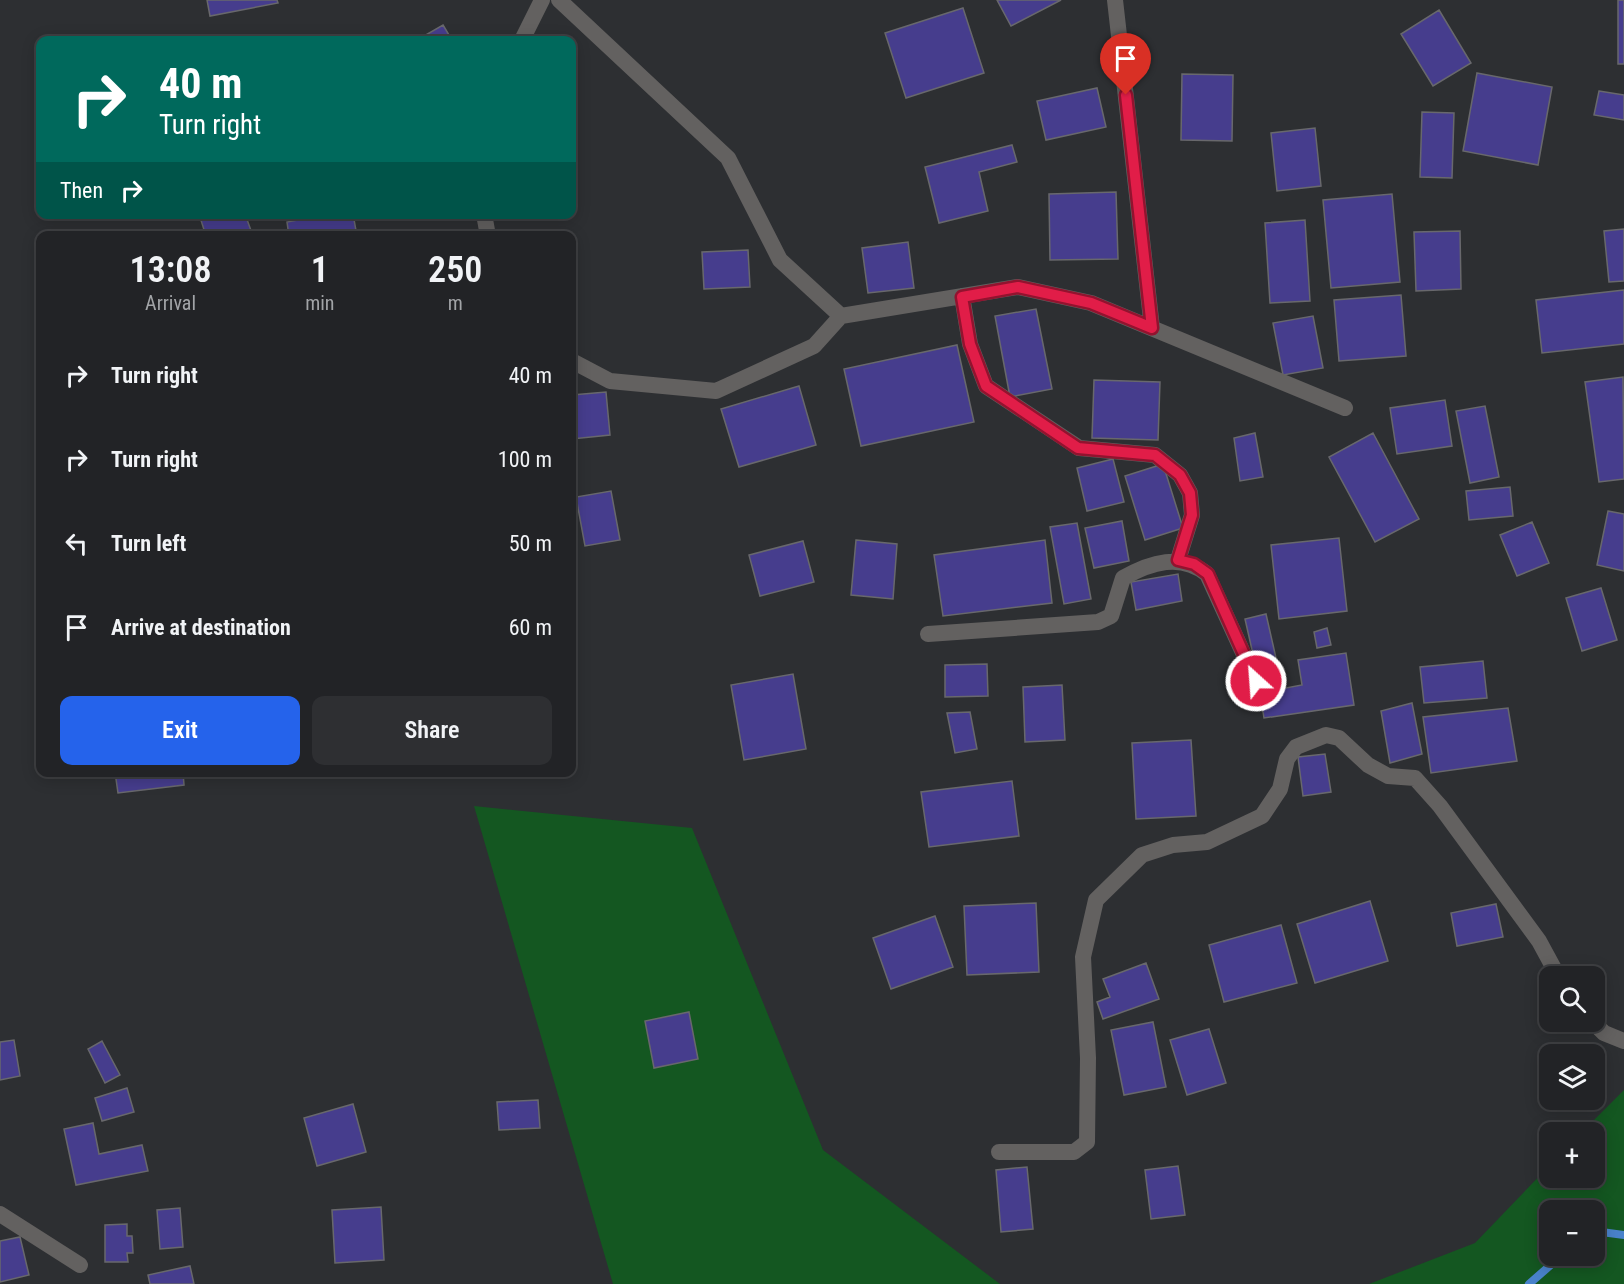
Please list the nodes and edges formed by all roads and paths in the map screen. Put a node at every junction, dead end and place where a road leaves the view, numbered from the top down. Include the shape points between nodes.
1 (542, 0) edge
2 (559, 0) edge
3 (1114, 0) edge
4 (524, 36) edge
5 (962, 297) junction
6 (841, 316) junction
7 (1152, 328) junction
8 (576, 363) edge
9 (1345, 408) dead end
10 (1178, 560) junction
11 (928, 634) dead end
12 (1256, 681) dead end
13 (1553, 966) edge
14 (1603, 1032) edge
15 (1624, 1041) edge
16 (999, 1152) dead end
17 (0, 1215) edge
18 (80, 1265) dead end

1 - 4 street
2 - 6 street via 728,158 780,260
3 - 7 street
5 - 6 street
5 - 7 street via 1018,287 1091,303
5 - 10 street via 970,344 986,386 1078,448 1155,455 1180,475 1190,493 1192,515
6 - 8 street via 814,346 716,391 610,381
7 - 9 street
10 - 11 street via 1138,569 1123,578 1110,616 1098,622
10 - 12 street via 1194,564 1208,574
13 - 16 street via 1539,941 1415,778 1388,776 1368,765 1339,738 1326,735 1296,747 1287,759 1280,789 1262,816 1207,842 1173,845 1142,855 1096,900 1083,957 1087,1142 1074,1152
14 - 15 street
17 - 18 street

